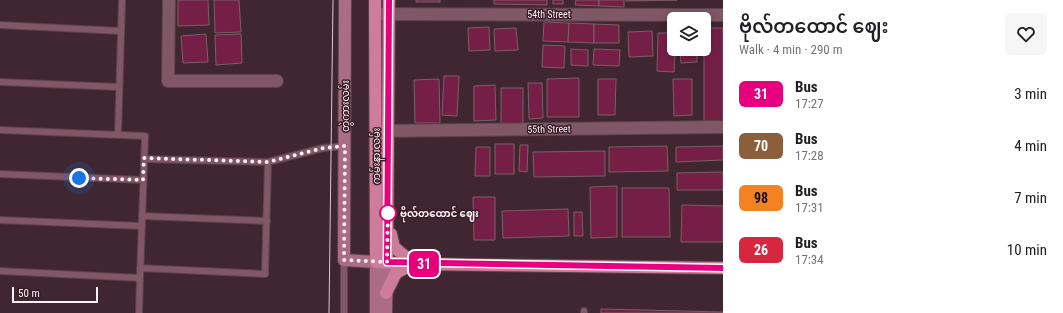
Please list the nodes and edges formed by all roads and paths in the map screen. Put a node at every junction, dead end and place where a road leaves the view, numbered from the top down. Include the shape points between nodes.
1 (122, 0) edge
2 (169, 0) edge
3 (345, 0) edge
4 (375, 0) edge
5 (389, 0) edge
6 (376, 14) junction
7 (389, 14) junction
8 (723, 14) edge
9 (0, 25) edge
10 (121, 31) junction
11 (277, 81) dead end
12 (0, 82) edge
13 (119, 87) junction
14 (723, 127) edge
15 (0, 130) edge
16 (376, 131) junction
17 (388, 131) junction
18 (118, 135) junction
19 (345, 146) junction
20 (144, 158) junction
21 (268, 162) junction
22 (0, 174) edge
23 (143, 180) junction
24 (142, 216) junction
25 (0, 220) edge
26 (266, 221) junction
27 (388, 222) junction
28 (141, 226) junction
29 (344, 260) junction
30 (382, 262) junction
31 (414, 264) junction
32 (140, 268) junction
33 (723, 268) edge
34 (0, 271) edge
35 (140, 278) junction
36 (386, 293) junction
37 (140, 313) edge
38 (344, 313) edge
39 (376, 313) edge
40 (386, 313) edge

1 - 10 lane
2 - 11 street via 168,81
3 - 19 main road, တွဲကားလမ်း
4 - 6 main road, ကမ်းနားလမ်း
5 - 7 main road, ကမ်းနားလမ်း
6 - 7 street, 54th Street
6 - 16 main road, ကမ်းနားလမ်း
7 - 8 street, 54th Street
7 - 17 main road, ကမ်းနားလမ်း
9 - 10 lane
10 - 13 lane
12 - 13 lane
13 - 18 lane
14 - 17 street, 55th Street
15 - 18 lane
16 - 17 street, 55th Street
16 - 30 main road, ကမ်းနားလမ်း
17 - 27 main road, ကမ်းနားလမ်း
18 - 20 lane via 145,136
19 - 21 lane via 324,148
19 - 29 main road, တွဲကားလမ်း
20 - 21 lane
20 - 23 lane
21 - 26 lane
22 - 23 lane
23 - 24 lane
24 - 26 lane
24 - 28 lane
25 - 28 lane
26 - 32 lane via 265,274
27 - 30 main road, ကမ်းနားလမ်း
27 - 31 main road via 394,247
28 - 32 lane
29 - 30 main road
29 - 38 lane
30 - 31 main road
30 - 36 main road, ကမ်းနားလမ်း
30 - 39 main road, ကမ်းနားလမ်း
31 - 33 main road
31 - 36 main road via 396,273
32 - 35 lane
34 - 35 lane
35 - 37 lane
36 - 40 main road, ကမ်းနားလမ်း

